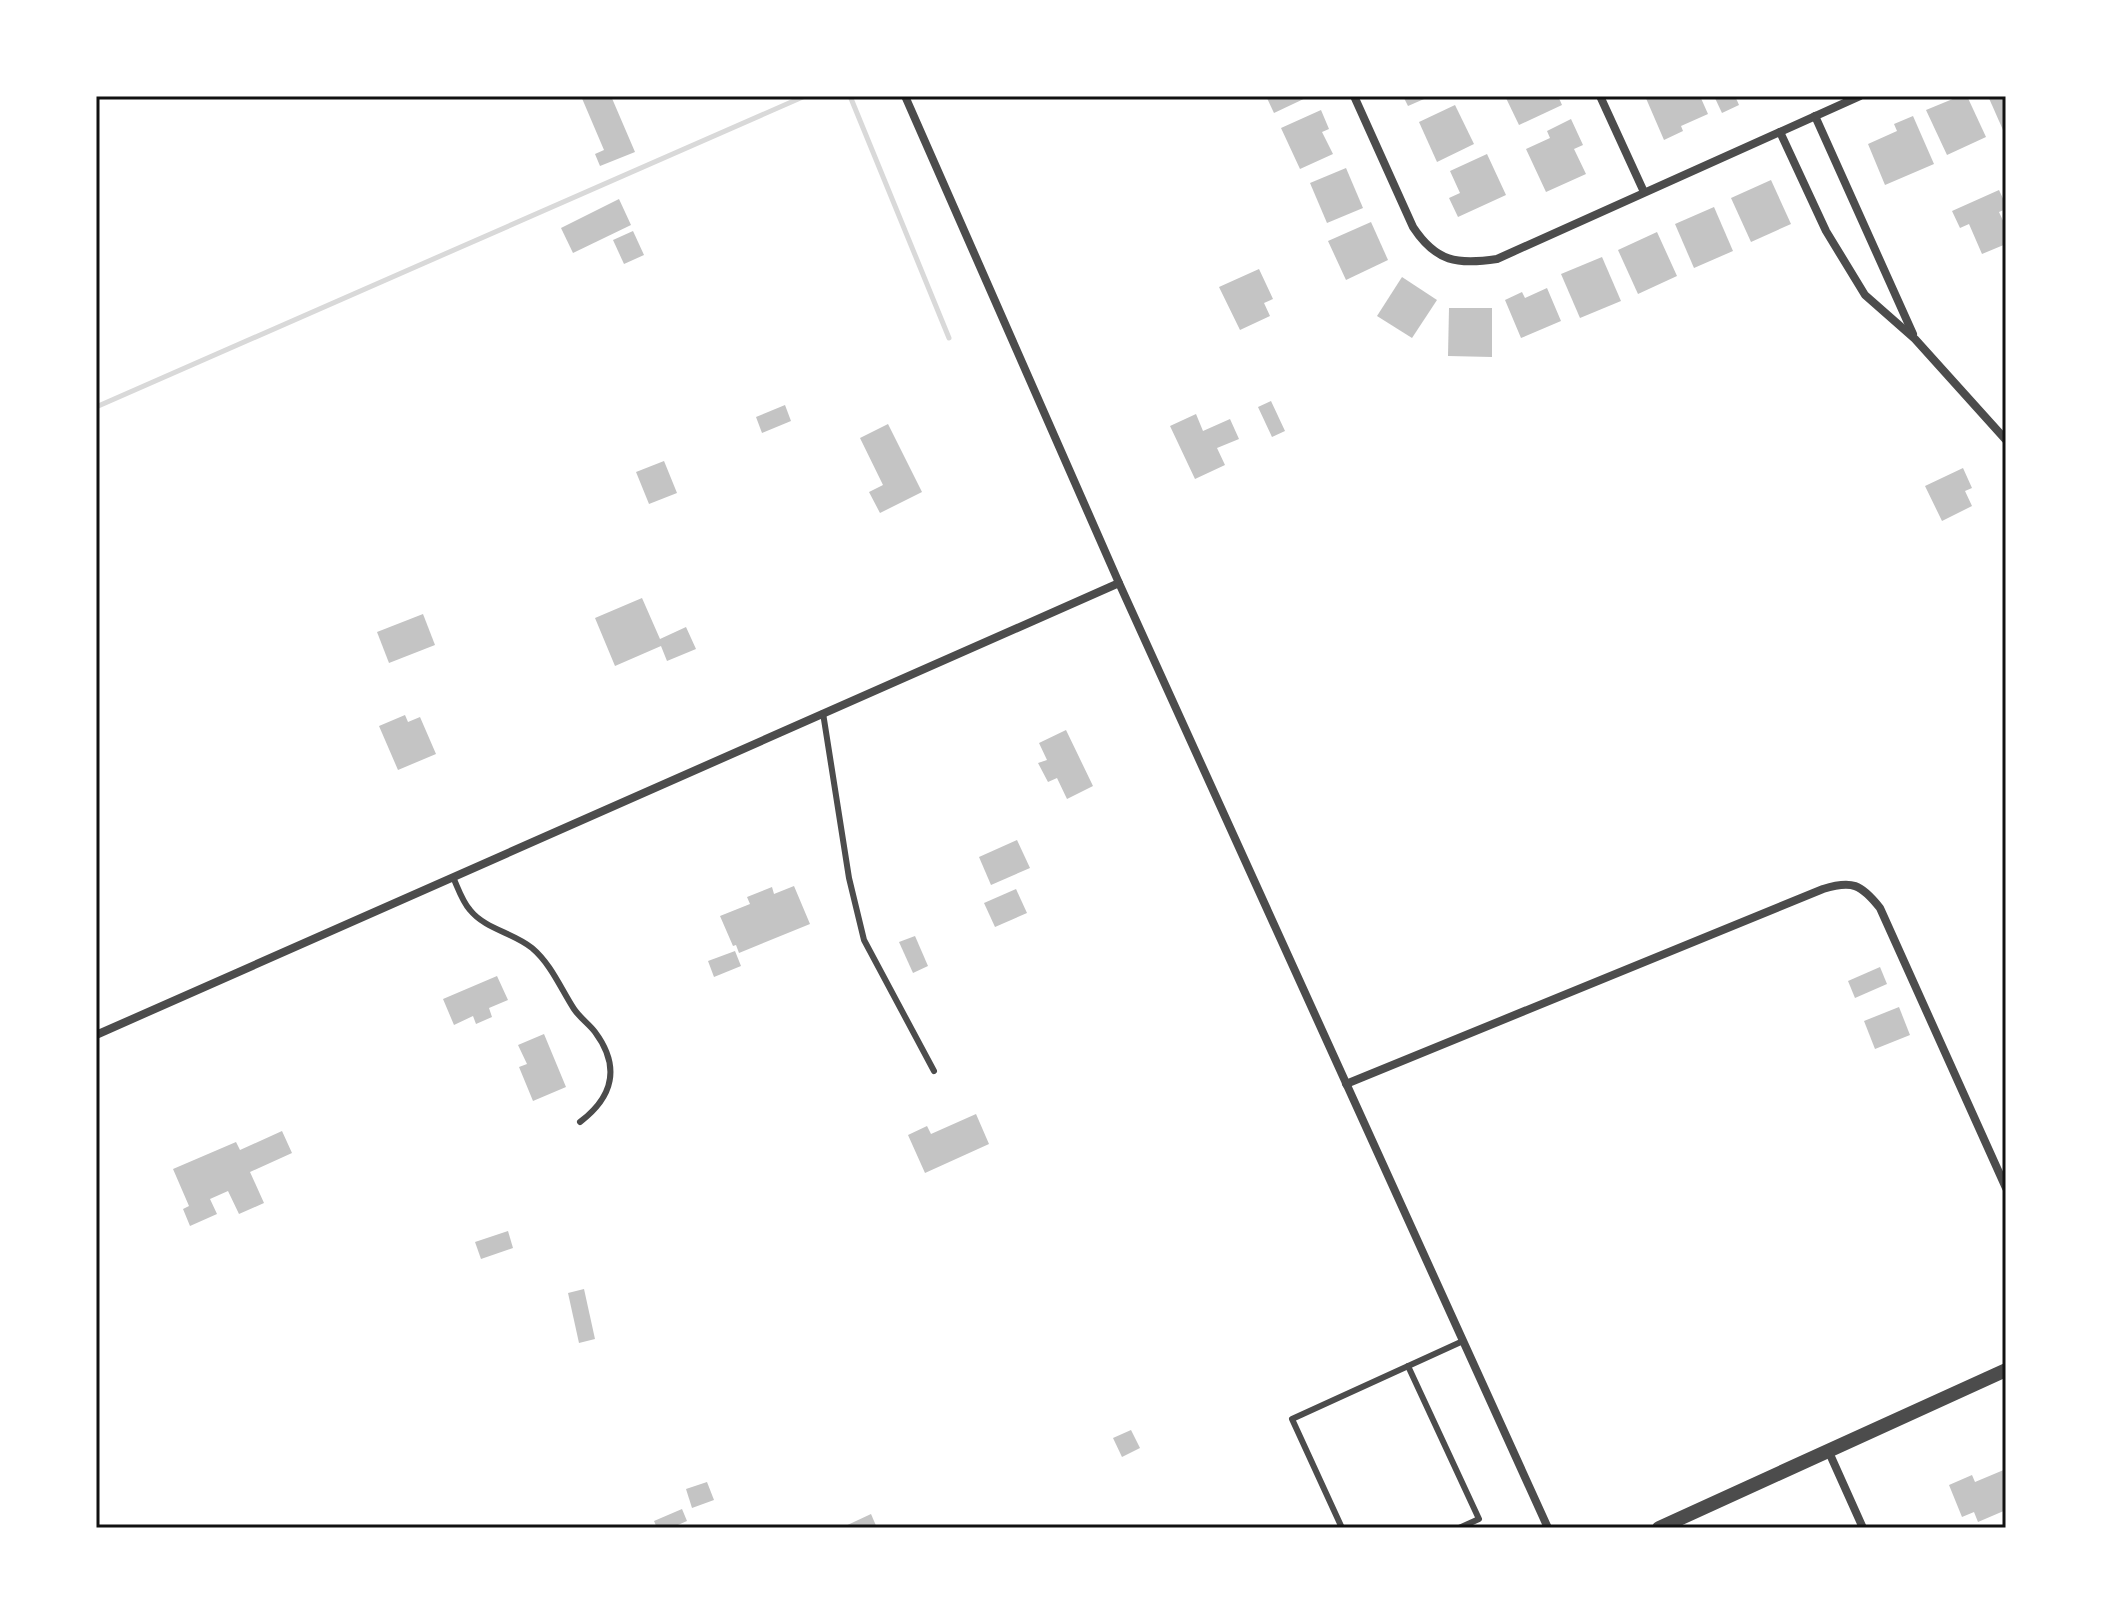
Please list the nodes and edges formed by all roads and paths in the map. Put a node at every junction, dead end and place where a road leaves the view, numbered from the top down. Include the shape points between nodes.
1 (905, 96) edge
2 (1354, 96) edge
3 (1600, 96) edge
4 (1860, 96) edge
5 (1815, 116) junction
6 (1780, 132) junction
7 (1644, 192) junction
8 (1915, 339) junction
9 (2006, 440) edge
10 (1119, 583) junction
11 (823, 713) junction
12 (453, 877) junction
13 (96, 1035) edge
14 (934, 1071) dead end
15 (1346, 1084) junction
16 (580, 1122) dead end
17 (2006, 1188) edge
18 (1463, 1341) junction
19 (1408, 1366) junction
20 (2006, 1370) edge
21 (1827, 1449) junction
22 (1342, 1528) edge
23 (1459, 1528) edge
24 (1548, 1528) edge
25 (1659, 1528) edge
26 (1863, 1528) edge

1 - 10 street
2 - 7 street via 1413,227 1440,256 1455,261 1497,259
3 - 7 street
4 - 5 street
5 - 6 street
5 - 8 street
6 - 7 street
6 - 8 street via 1826,231 1865,295
8 - 9 street
10 - 11 street
10 - 15 street
11 - 12 street
11 - 14 lane via 864,940
12 - 13 street
12 - 16 lane via 478,918 541,956 603,1045 610,1060 608,1090
15 - 17 street via 1823,889 1854,884 1880,908
15 - 18 street
18 - 19 lane
18 - 24 street
19 - 22 lane via 1292,1419
19 - 23 lane via 1479,1519
20 - 21 street
21 - 25 street
21 - 26 street

